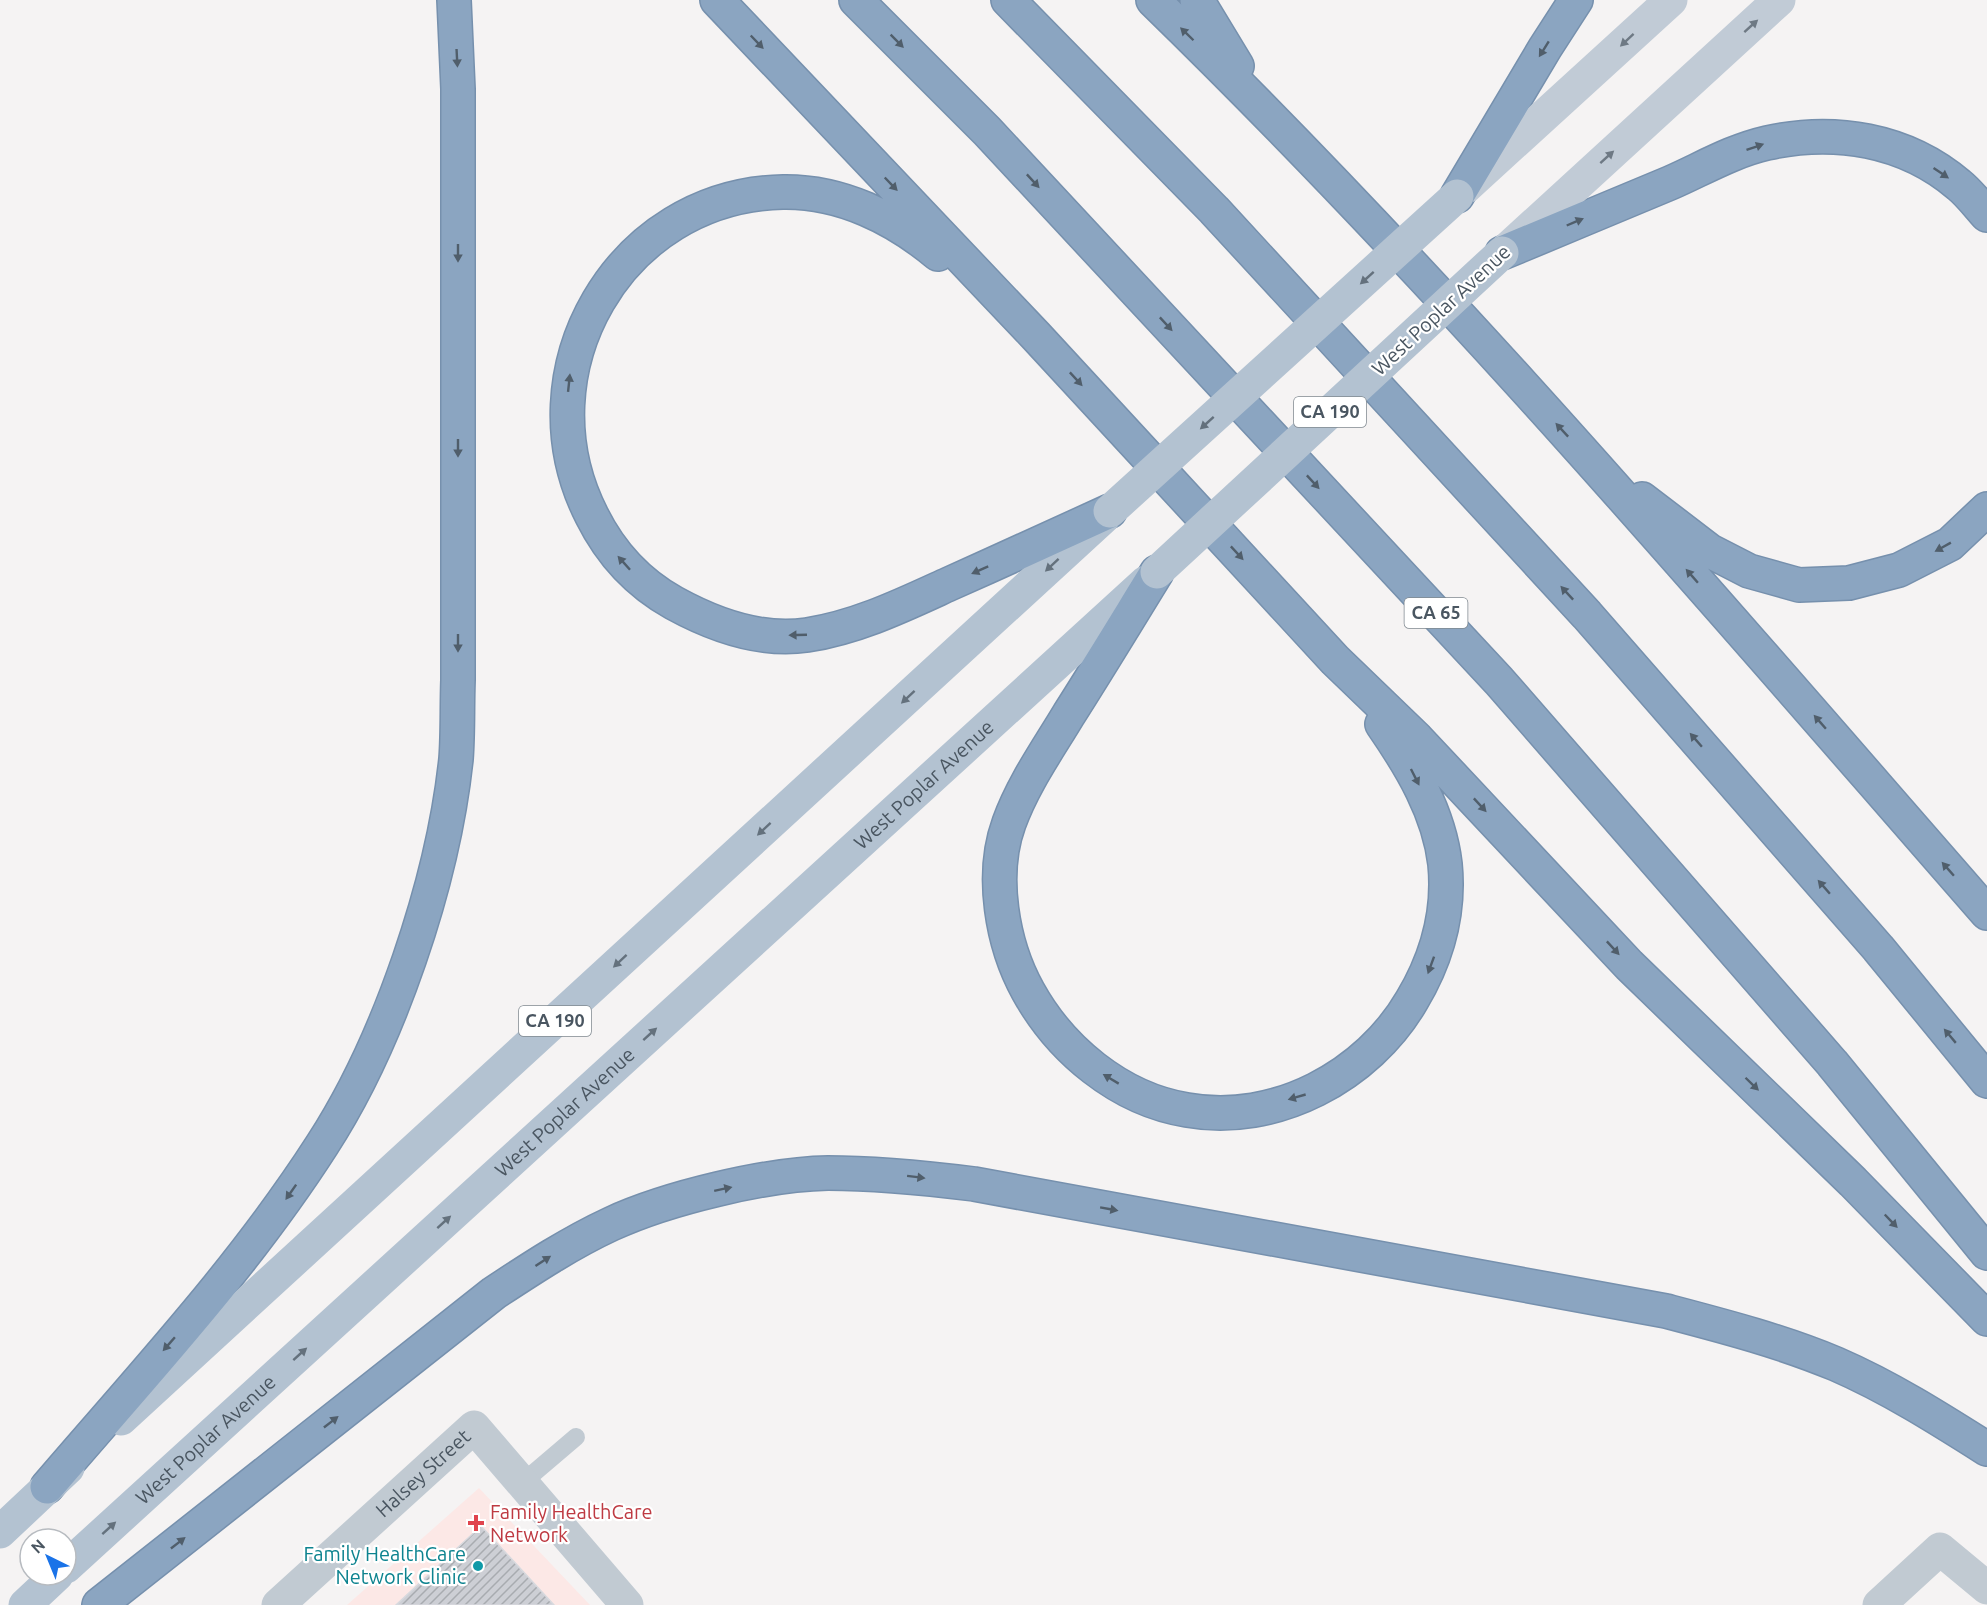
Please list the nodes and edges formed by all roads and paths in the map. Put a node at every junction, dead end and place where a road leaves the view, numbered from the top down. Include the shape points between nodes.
1 (454, 0) edge
2 (717, 0) edge
3 (856, 0) edge
4 (1008, 0) edge
5 (1152, 0) edge
6 (1197, 0) edge
7 (1576, 0) edge
8 (1671, 0) edge
9 (1779, 0) edge
10 (1259, 104) junction
11 (1456, 196) junction
12 (1987, 215) edge
13 (1502, 253) junction
14 (1036, 336) junction
15 (1604, 476) junction
16 (1987, 509) edge
17 (1110, 511) junction
18 (1157, 572) junction
19 (1335, 660) junction
20 (1987, 913) edge
21 (1987, 1081) edge
22 (1987, 1252) edge
23 (1987, 1319) edge
24 (576, 1437) dead end
25 (1987, 1449) edge
26 (522, 1483) junction
27 (47, 1487) junction
28 (0, 1532) edge
29 (78, 1556) edge
30 (44, 1587) edge
31 (1987, 1588) edge
32 (25, 1605) edge
33 (99, 1605) edge
34 (278, 1605) edge
35 (627, 1605) edge
36 (1879, 1605) edge

1 -> 27 highway via 458,88 456,748 444,829 420,926 388,1016 324,1143 246,1255
2 -> 14 highway
3 -> 22 highway, CA 65 via 987,131 1499,681 1833,1064
21 -> 4 highway via 1878,948 1587,615 1214,210
10 -> 5 highway
6 - 10 highway
7 -> 11 highway
8 -> 11 main road, CA 190
13 -> 9 main road, West Poplar Avenue / CA 190
15 -> 10 highway
11 -> 17 main road, CA 190, bridge
13 -> 12 highway via 1721,159 1766,143 1815,136 1848,136 1887,144 1959,185
13 - 18 main road, West Poplar Avenue / CA 190, bridge
17 -> 14 highway via 862,623 805,636 755,635 702,619 657,594 600,533 578,488 569,455 565,413 570,365 587,318 612,281 646,245 688,216 735,198 784,192 830,197 873,212 918,238
14 -> 19 highway
16 -> 15 highway via 1950,544 1899,570 1848,583 1799,585 1749,571 1710,551 1660,510
20 -> 15 highway
17 -> 27 main road, CA 190
19 -> 18 highway via 1404,756 1431,808 1445,863 1445,918 1431,969 1401,1019 1363,1061 1313,1093 1247,1112 1187,1111 1142,1097 1105,1076 1071,1048 1041,1014 1017,972 1003,918 1000,872 1008,824 1036,768
29 -> 18 main road, West Poplar Avenue / CA 190
19 -> 23 highway via 1417,739 1629,965 1853,1182
24 - 26 lane
33 -> 25 highway via 494,1293 552,1255 612,1223 679,1199 757,1182 826,1173 899,1175 974,1184 1666,1311 1764,1337 1836,1364 1913,1402
26 - 34 street, Halsey Street via 474,1427
26 - 35 street, Halsey Street
27 - 28 main road, CA 190
30 - 32 main road
31 - 36 street via 1940,1549

